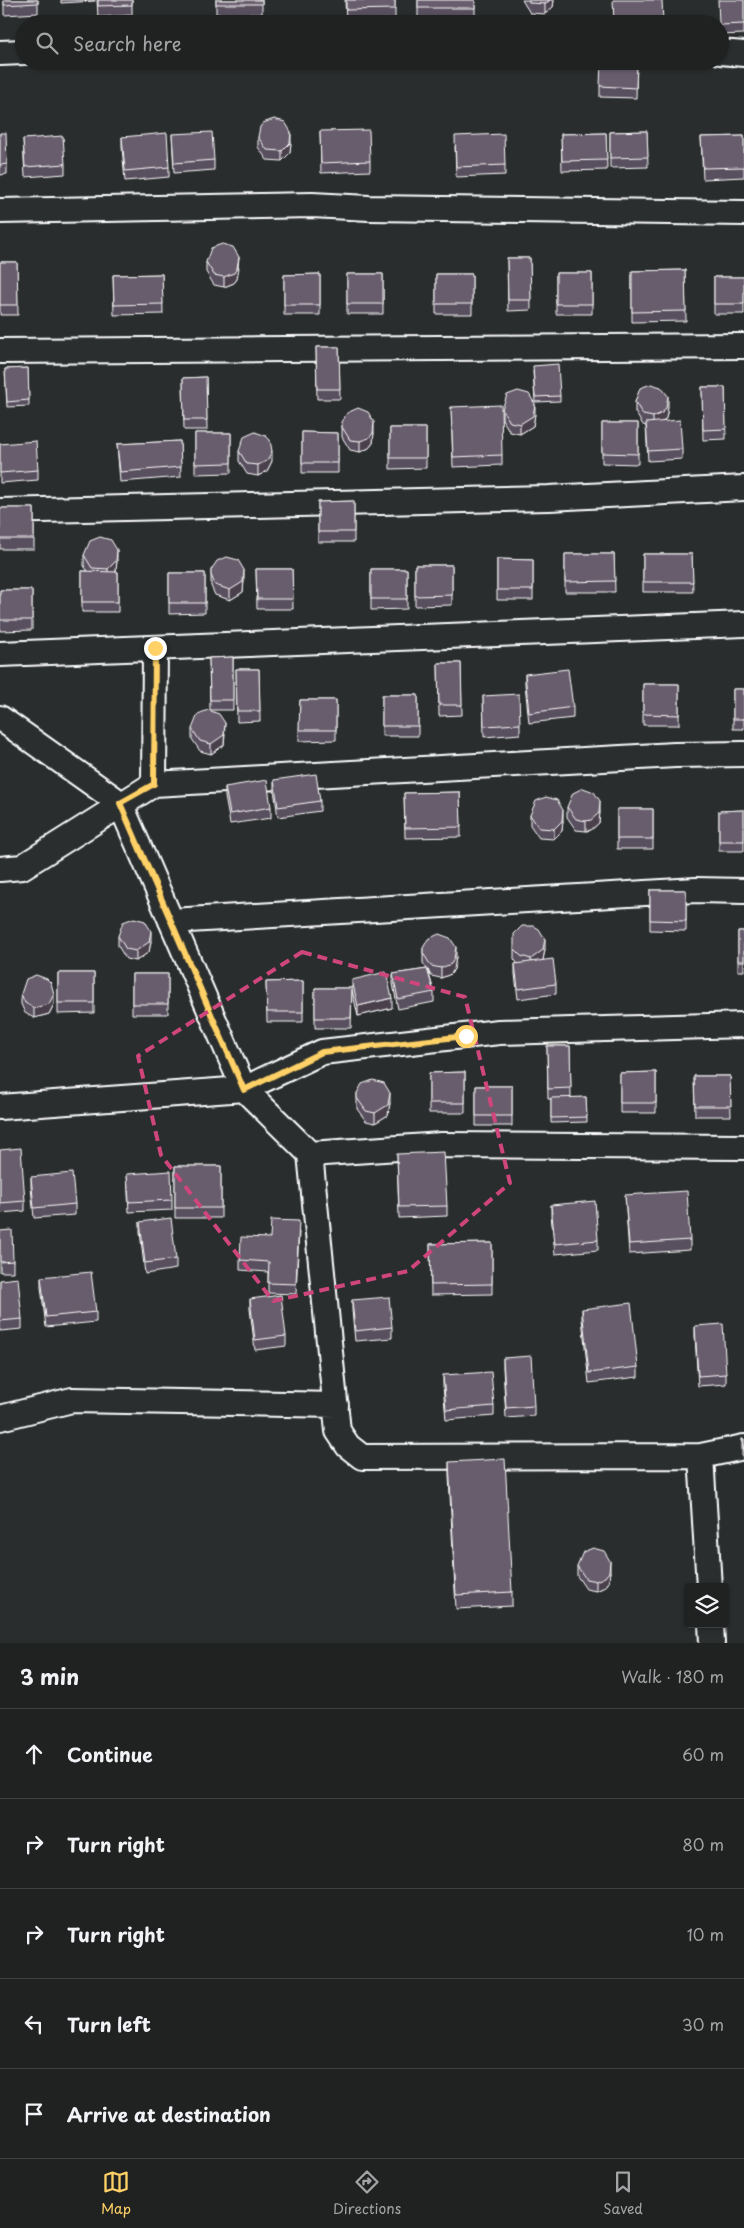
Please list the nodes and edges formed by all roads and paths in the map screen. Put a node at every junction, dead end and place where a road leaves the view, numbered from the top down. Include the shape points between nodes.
1 (15, 52) edge
2 (0, 53) edge
3 (729, 53) edge
4 (744, 54) edge
5 (0, 211) edge
6 (744, 213) edge
7 (744, 346) edge
8 (0, 351) edge
9 (744, 488) edge
10 (0, 511) edge
11 (744, 624) edge
12 (155, 648) junction
13 (0, 654) edge
14 (0, 718) edge
15 (744, 754) edge
16 (154, 784) junction
17 (120, 803) junction
18 (0, 869) edge
19 (744, 891) edge
20 (171, 921) junction
21 (744, 1025) edge
22 (244, 1090) junction
23 (0, 1107) edge
24 (744, 1147) edge
25 (310, 1154) junction
26 (336, 1405) junction
27 (0, 1418) edge
28 (744, 1447) edge
29 (701, 1456) junction
30 (709, 1583) edge
31 (711, 1628) edge
32 (712, 1643) edge

1 - 2 street
3 - 4 street
5 - 6 street via 312,205
7 - 8 street
9 - 10 street via 549,498
11 - 12 street
12 - 13 street
12 - 16 street
14 - 17 street
15 - 16 street via 675,755
16 - 17 street
17 - 18 street via 22,866
17 - 20 street
19 - 20 street via 686,891
20 - 22 street
21 - 22 street via 499,1032 322,1052
22 - 23 street
22 - 25 street
24 - 25 street via 442,1145
25 - 26 street
26 - 27 street via 72,1400
26 - 29 street via 338,1431 348,1446 362,1457
28 - 29 street
29 - 30 street
31 - 32 street

